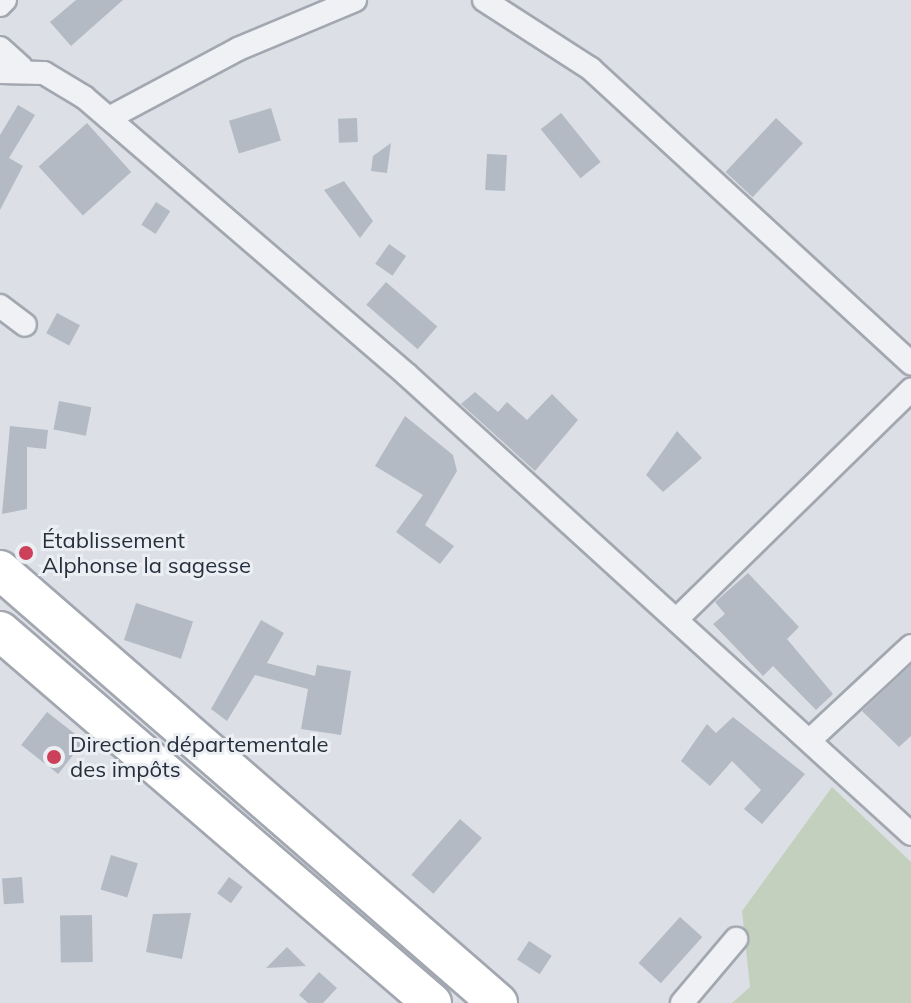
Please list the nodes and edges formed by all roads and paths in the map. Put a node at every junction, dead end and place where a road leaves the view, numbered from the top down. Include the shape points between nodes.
1 (5, 0) edge
2 (355, 0) edge
3 (484, 0) edge
4 (0, 5) edge
5 (0, 48) edge
6 (10, 70) edge
7 (109, 118) junction
8 (0, 306) edge
9 (25, 325) dead end
10 (911, 363) edge
11 (911, 390) edge
12 (0, 570) edge
13 (679, 617) junction
14 (0, 631) edge
15 (911, 646) edge
16 (810, 740) junction
17 (911, 834) edge
18 (736, 939) dead end
19 (432, 1003) edge
20 (498, 1003) edge
21 (682, 1003) edge

1 - 4 street
2 - 7 street via 238,49
3 - 10 street via 591,69
5 - 6 street
6 - 7 street via 44,73
7 - 13 street
8 - 9 street
11 - 13 street
12 - 20 highway
13 - 16 street
14 - 19 highway
15 - 16 street
16 - 17 street
18 - 21 street

